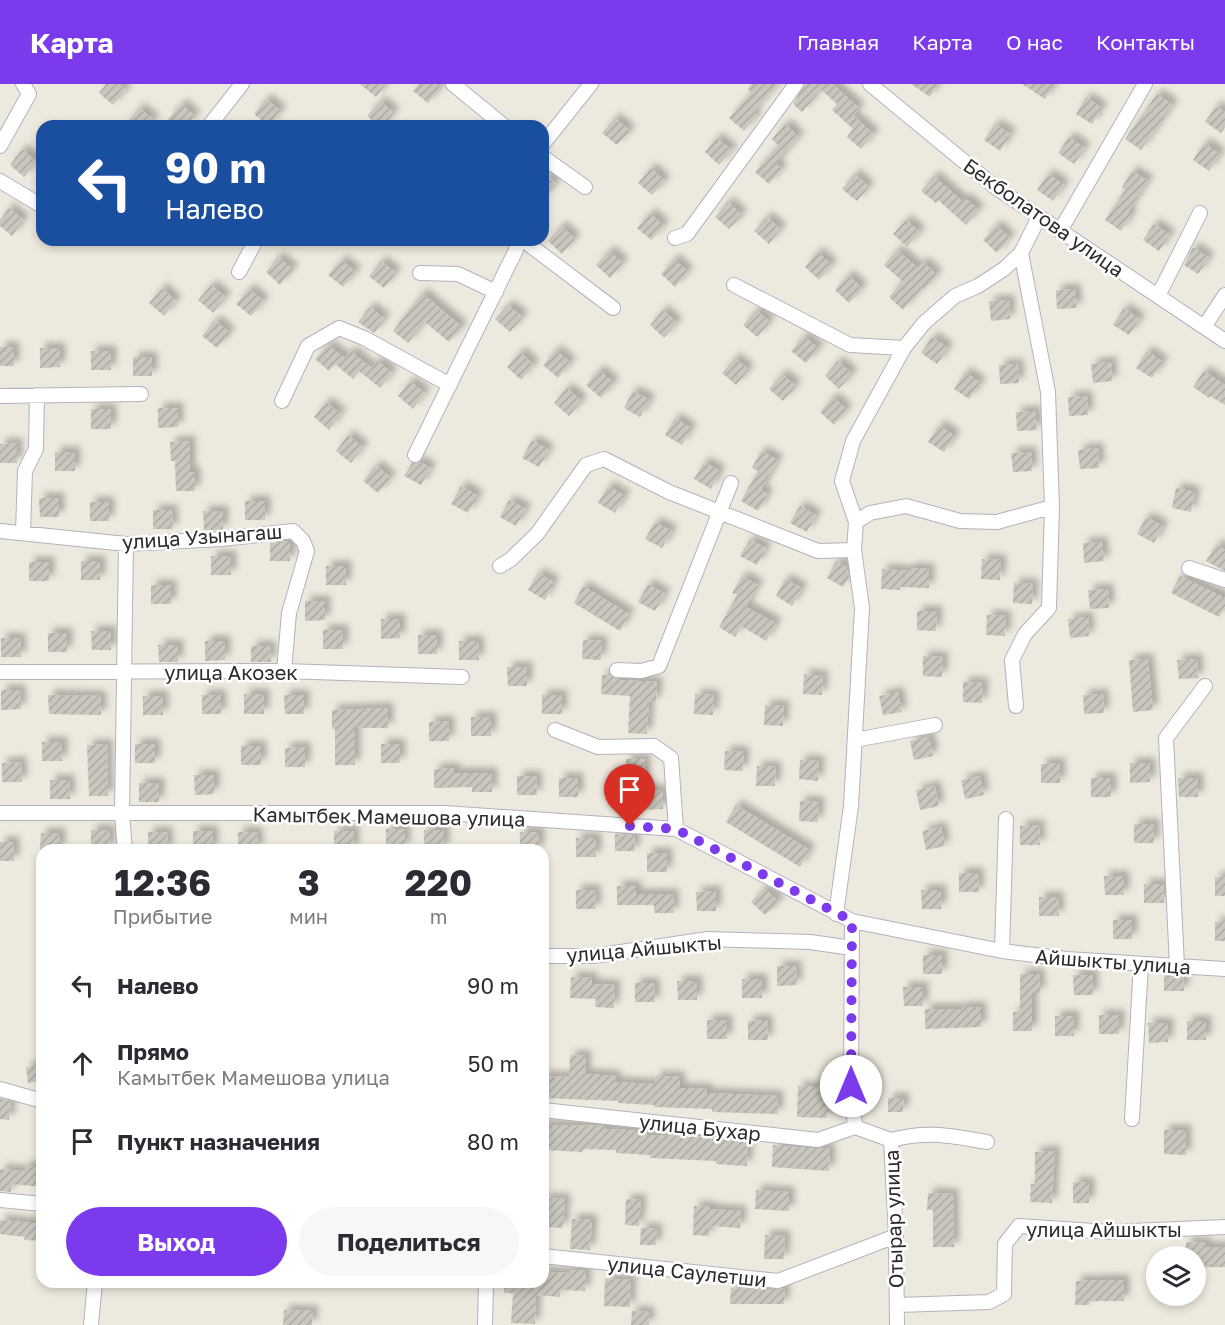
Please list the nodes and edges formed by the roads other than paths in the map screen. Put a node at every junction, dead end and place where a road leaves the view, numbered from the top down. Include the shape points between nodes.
1 (23, 84) edge
2 (242, 84) edge
3 (453, 84) edge
4 (591, 84) edge
5 (796, 84) edge
6 (870, 84) edge
7 (1145, 84) edge
8 (214, 120) edge
9 (497, 120) edge
10 (549, 136) edge
11 (0, 146) edge
12 (549, 161) edge
13 (0, 181) edge
14 (585, 187) dead end
15 (36, 203) edge
16 (1200, 213) dead end
17 (1039, 217) junction
18 (1060, 231) junction
19 (675, 238) dead end
20 (253, 246) edge
21 (516, 246) edge
22 (531, 246) edge
23 (1021, 253) junction
24 (239, 272) dead end
25 (420, 273) dead end
26 (734, 285) dead end
27 (496, 292) junction
28 (1225, 295) edge
29 (1158, 296) junction
30 (613, 308) dead end
31 (1204, 327) junction
32 (1225, 341) edge
33 (904, 348) junction
34 (450, 385) junction
35 (141, 394) dead end
36 (37, 395) junction
37 (0, 396) edge
38 (282, 401) dead end
39 (415, 455) dead end
40 (731, 483) dead end
41 (1052, 507) junction
42 (719, 512) junction
43 (856, 522) junction
44 (0, 531) edge
45 (23, 532) junction
46 (126, 544) junction
47 (854, 550) junction
48 (500, 566) dead end
49 (1189, 568) dead end
50 (1225, 580) edge
51 (617, 670) dead end
52 (284, 671) junction
53 (0, 672) edge
54 (123, 672) junction
55 (462, 677) dead end
56 (1205, 686) dead end
57 (1016, 706) dead end
58 (935, 725) dead end
59 (555, 730) dead end
60 (855, 740) junction
61 (0, 813) edge
62 (122, 814) junction
63 (1006, 819) dead end
64 (676, 829) junction
65 (124, 844) edge
66 (836, 914) junction
67 (852, 921) junction
68 (852, 948) junction
69 (1002, 951) junction
70 (549, 956) edge
71 (1141, 964) junction
72 (1177, 966) junction
73 (1225, 969) edge
74 (0, 1089) edge
75 (36, 1099) edge
76 (549, 1111) edge
77 (1132, 1119) dead end
78 (855, 1127) junction
79 (891, 1140) junction
80 (987, 1142) dead end
81 (0, 1200) edge
82 (36, 1203) edge
83 (1225, 1227) edge
84 (896, 1236) junction
85 (549, 1257) edge
86 (94, 1288) edge
87 (486, 1288) edge
88 (897, 1305) junction
89 (91, 1325) edge
90 (485, 1325) edge
91 (897, 1325) edge

1 - 11 street via 29,94
2 - 8 street
3 - 9 street
4 - 10 street
5 - 19 street via 687,234
6 - 17 street, Бекболатова улица via 995,187
7 - 18 street
12 - 14 street
13 - 15 street
16 - 29 street
17 - 18 street, Бекболатова улица
17 - 23 street
18 - 29 street, Бекболатова улица
20 - 24 street
21 - 27 street
22 - 30 street
23 - 33 street via 978,286 955,296 924,323
23 - 41 street via 1048,392
25 - 27 street via 458,274
26 - 33 street via 850,345
27 - 34 street
28 - 31 street
29 - 31 street, Бекболатова улица
31 - 32 street, Бекболатова улица
33 - 43 street via 853,441 842,481
34 - 38 street via 339,328 308,346
34 - 39 street
35 - 36 street
36 - 37 street
36 - 45 street via 36,449 25,471
40 - 42 street
41 - 43 street via 997,522 960,521 906,506 870,513
41 - 57 street via 1048,608 1025,634 1011,660
42 - 47 street via 818,551
42 - 48 street via 604,459 586,465 537,534
42 - 51 street via 659,666 641,671
43 - 47 street
44 - 45 street, улица Узынагаш
45 - 46 street, улица Узынагаш
46 - 52 street, улица Узынагаш via 293,531 307,551 289,614
46 - 54 street
47 - 60 street via 862,608
49 - 50 street
52 - 54 street, улица Акозек
52 - 55 street, улица Акозек
53 - 54 street, улица Акозек
54 - 62 street
56 - 72 street via 1166,738
58 - 60 street
59 - 64 street via 598,747 654,746 671,758
60 - 66 street via 851,806
61 - 62 street, Камытбек Мамешова улица
62 - 64 street, Камытбек Мамешова улица via 445,813
62 - 65 street
63 - 69 street
64 - 66 street, Камытбек Мамешова улица
66 - 67 street, Камытбек Мамешова улица
67 - 68 street
67 - 69 street, Айшыкты улица
68 - 70 street, улица Айшыкты via 810,942 708,939 594,957
68 - 78 street via 851,1086
69 - 71 street, Айшыкты улица
71 - 72 street, Айшыкты улица
71 - 77 street
72 - 73 street, Айшыкты улица
74 - 75 street
76 - 78 street, улица Бухар via 818,1140
78 - 79 street, Отырар улица
79 - 80 street via 933,1133
79 - 84 street, Отырар улица
81 - 82 street
83 - 88 street, улица Айшыкты via 1109,1232 1020,1226 1005,1244 1004,1294 989,1302
84 - 85 street, улица Саулетши via 777,1281
84 - 88 street, Отырар улица
86 - 89 street
87 - 90 street
88 - 91 street, Отырар улица

